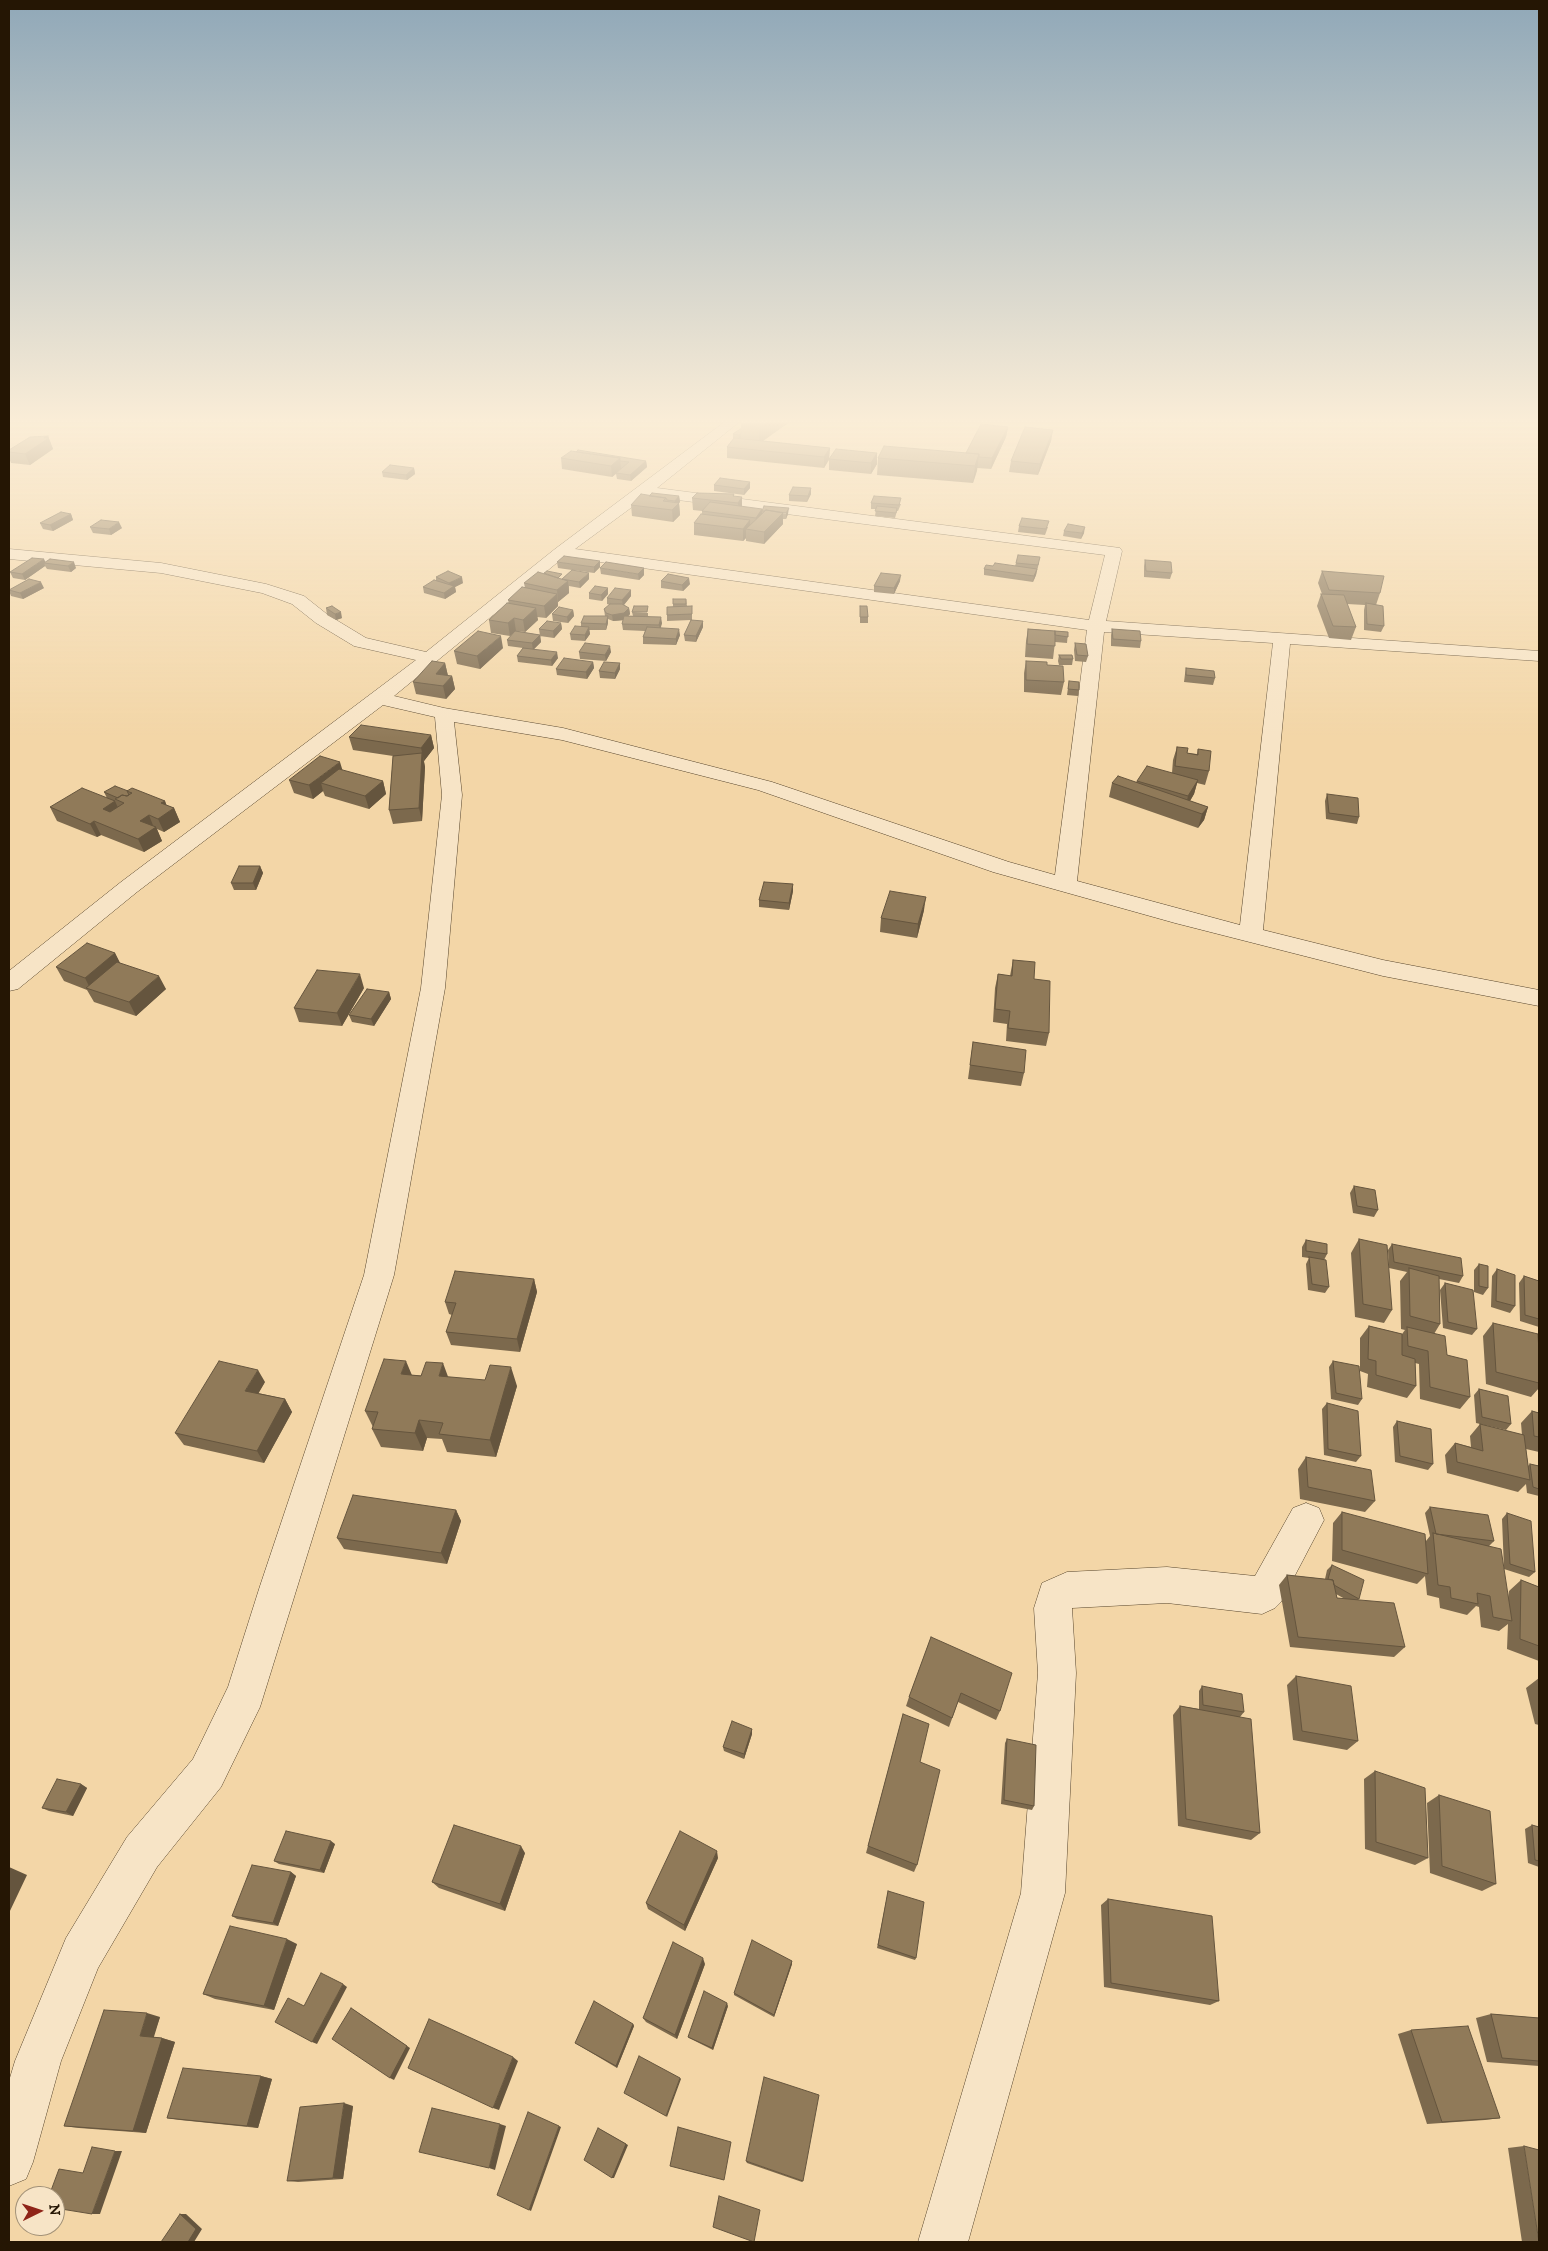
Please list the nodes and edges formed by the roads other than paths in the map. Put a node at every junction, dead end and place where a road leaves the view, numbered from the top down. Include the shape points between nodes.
1 (594, 528) edge
2 (931, 528) edge
3 (561, 552) junction
4 (9, 554) edge
5 (1096, 626) junction
6 (1282, 638) junction
7 (1539, 656) edge
8 (429, 658) junction
9 (380, 698) junction
10 (444, 714) junction
11 (1064, 883) junction
12 (1250, 935) junction
13 (9, 983) edge
14 (1539, 998) edge
15 (1306, 1520) dead end
16 (9, 2162) edge
17 (943, 2242) edge

1 - 3 street
2 - 5 street via 1114,551
3 - 5 street
3 - 8 street
4 - 8 street via 161,568 266,588 298,600 360,642
5 - 6 street
5 - 11 street
6 - 7 street
6 - 12 street
8 - 9 street
9 - 10 street
9 - 13 street via 129,887
10 - 11 street via 563,734 765,786 1001,867
10 - 16 street via 452,795 433,988 379,1275 246,1693 207,1773 142,1852 82,1954 38,2061
11 - 12 street
12 - 14 street via 1383,968
15 - 17 street via 1262,1595 1167,1585 1067,1590 1055,1596 1057,1673 1043,1893

